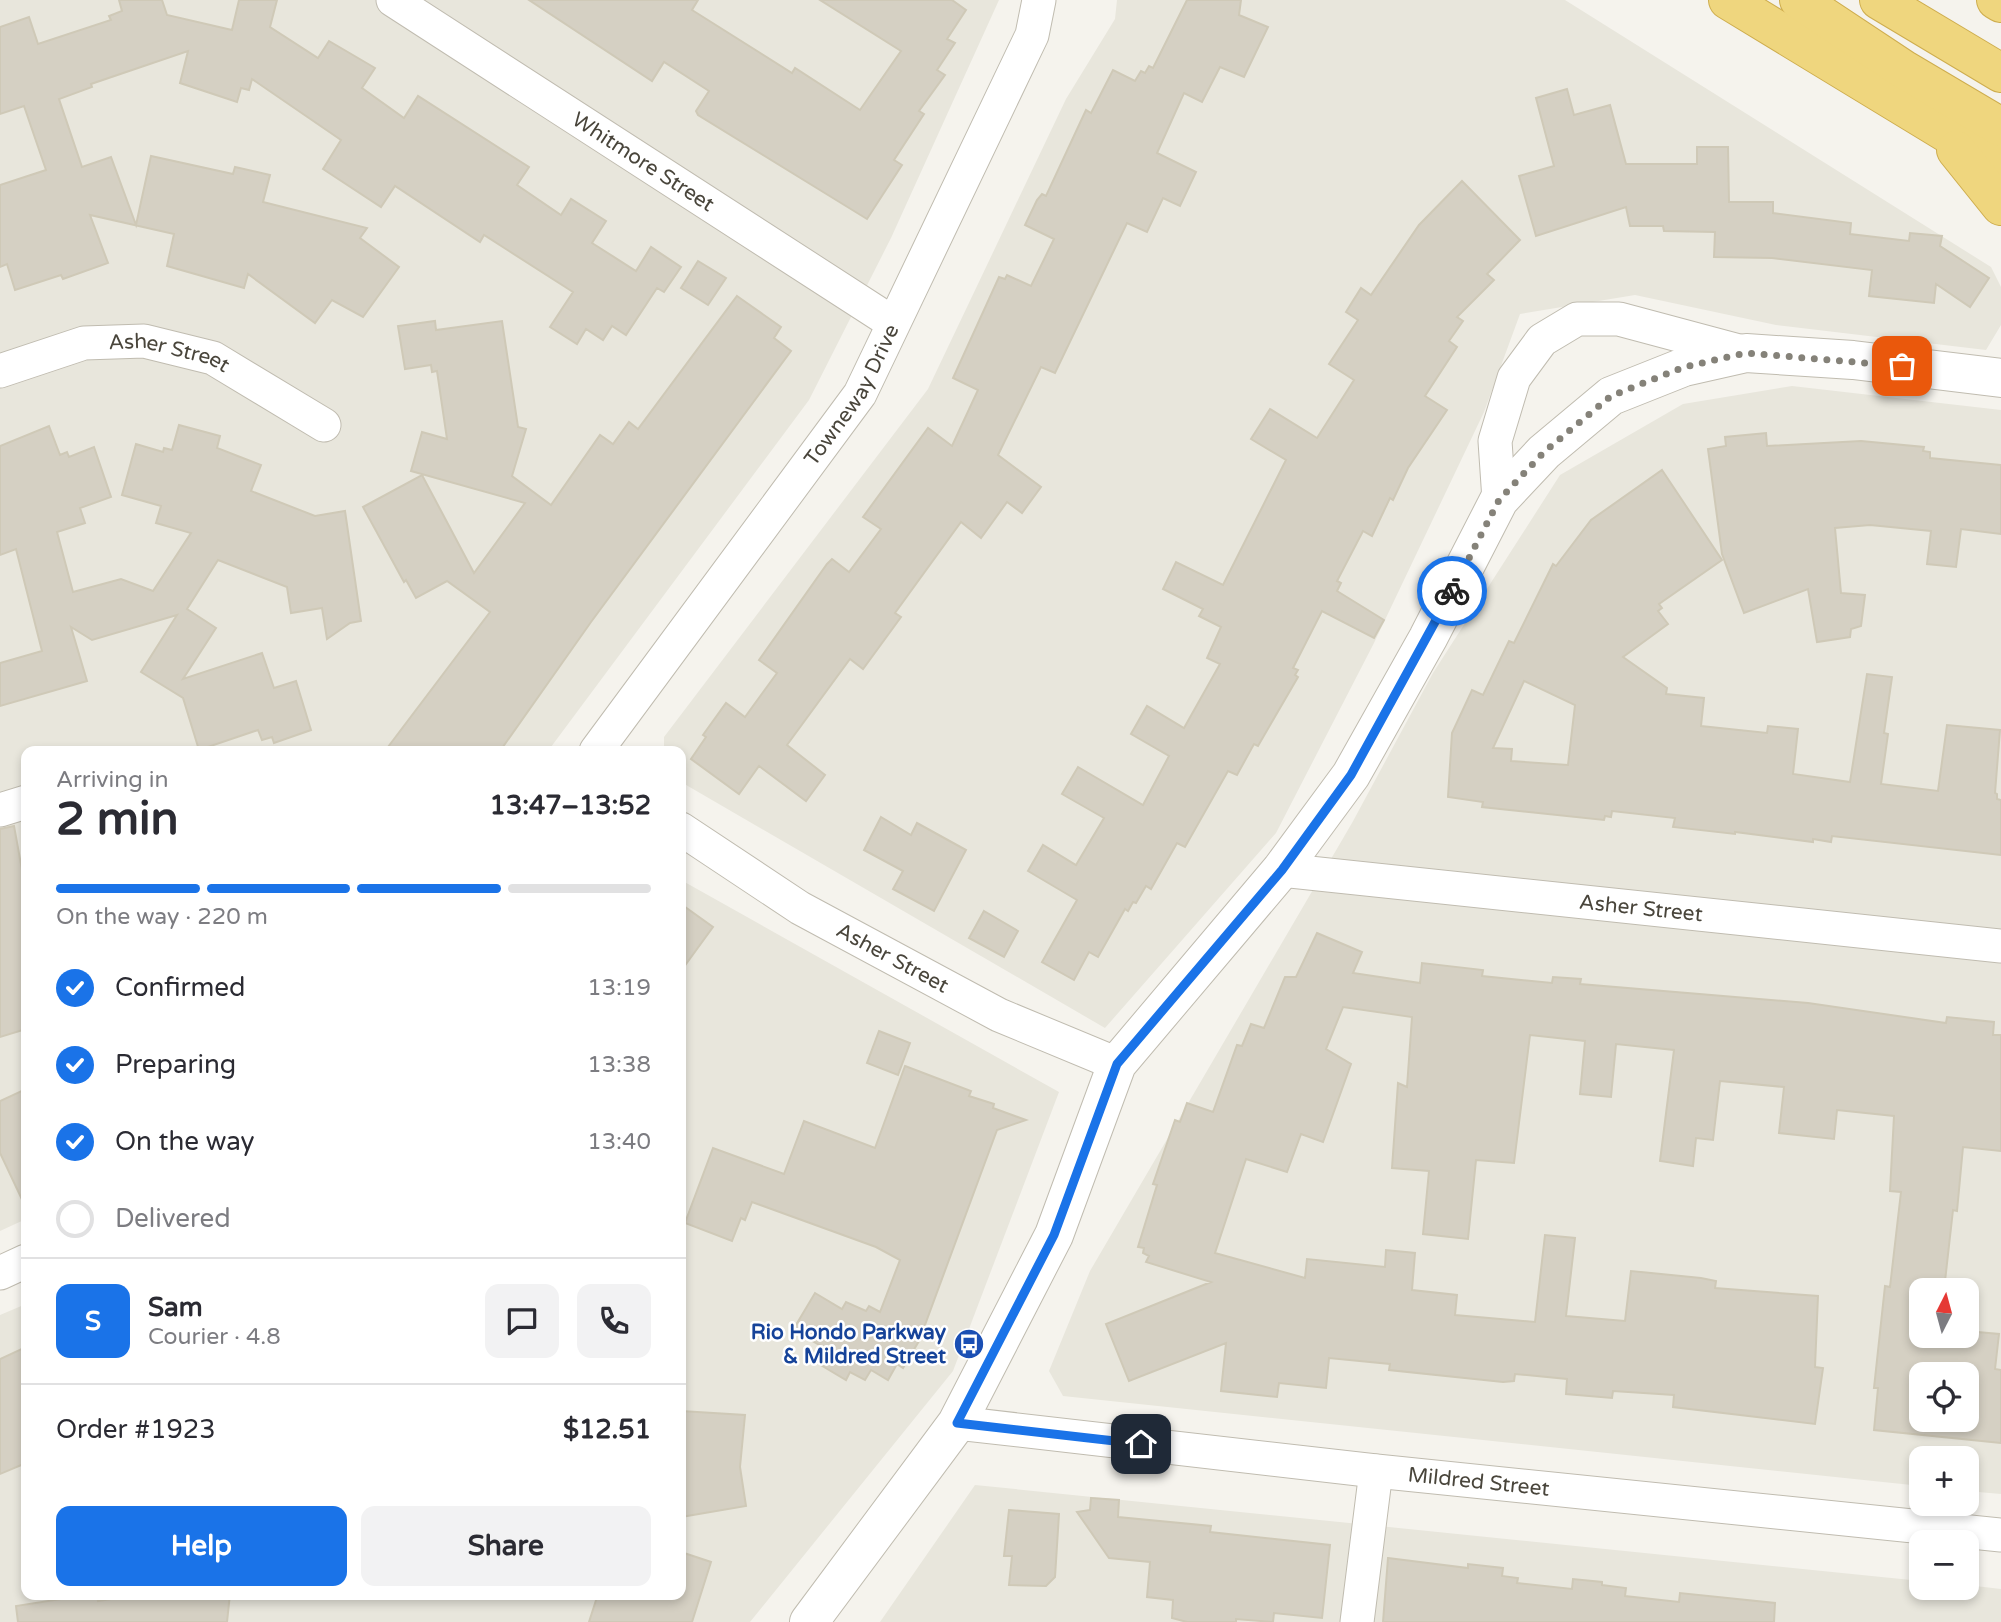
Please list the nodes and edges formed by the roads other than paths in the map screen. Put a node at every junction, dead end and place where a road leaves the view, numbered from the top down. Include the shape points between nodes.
1 (393, 0) edge
2 (1039, 0) edge
3 (1728, 0) edge
4 (1799, 0) edge
5 (1879, 0) edge
6 (1996, 0) edge
7 (2001, 3) edge
8 (2001, 73) edge
9 (2001, 127) edge
10 (1941, 132) junction
11 (2001, 166) edge
12 (2001, 206) edge
13 (893, 323) junction
14 (1746, 353) junction
15 (0, 371) edge
16 (2001, 378) edge
17 (324, 425) dead end
18 (1499, 500) junction
19 (600, 746) edge
20 (21, 804) edge
21 (0, 810) edge
22 (686, 832) edge
23 (1282, 870) junction
24 (2001, 946) edge
25 (1117, 1064) junction
26 (21, 1263) edge
27 (0, 1273) edge
28 (957, 1423) junction
29 (1376, 1471) junction
30 (2001, 1535) edge
31 (809, 1622) edge
32 (1357, 1622) edge

1 - 13 street, Whitmore Street
2 - 13 street, Towneway Drive via 1032,35
3 - 10 highway
4 - 9 highway
5 - 8 highway
6 - 7 highway
10 - 11 highway
10 - 12 highway
13 - 19 street, Towneway Drive via 860,394
14 - 16 street
14 - 18 street via 1684,367 1611,396 1544,452
14 - 18 street via 1619,319 1577,319 1542,340 1514,378 1495,442
15 - 17 street, Asher Street via 84,343 145,341 213,358
18 - 23 street via 1351,775
20 - 21 street
22 - 25 street, Asher Street via 835,927 999,1015
23 - 24 street, Asher Street
23 - 25 street
25 - 28 street via 1054,1235
26 - 27 street
28 - 29 street, Mildred Street
28 - 31 street
29 - 30 street, Mildred Street
29 - 32 street

